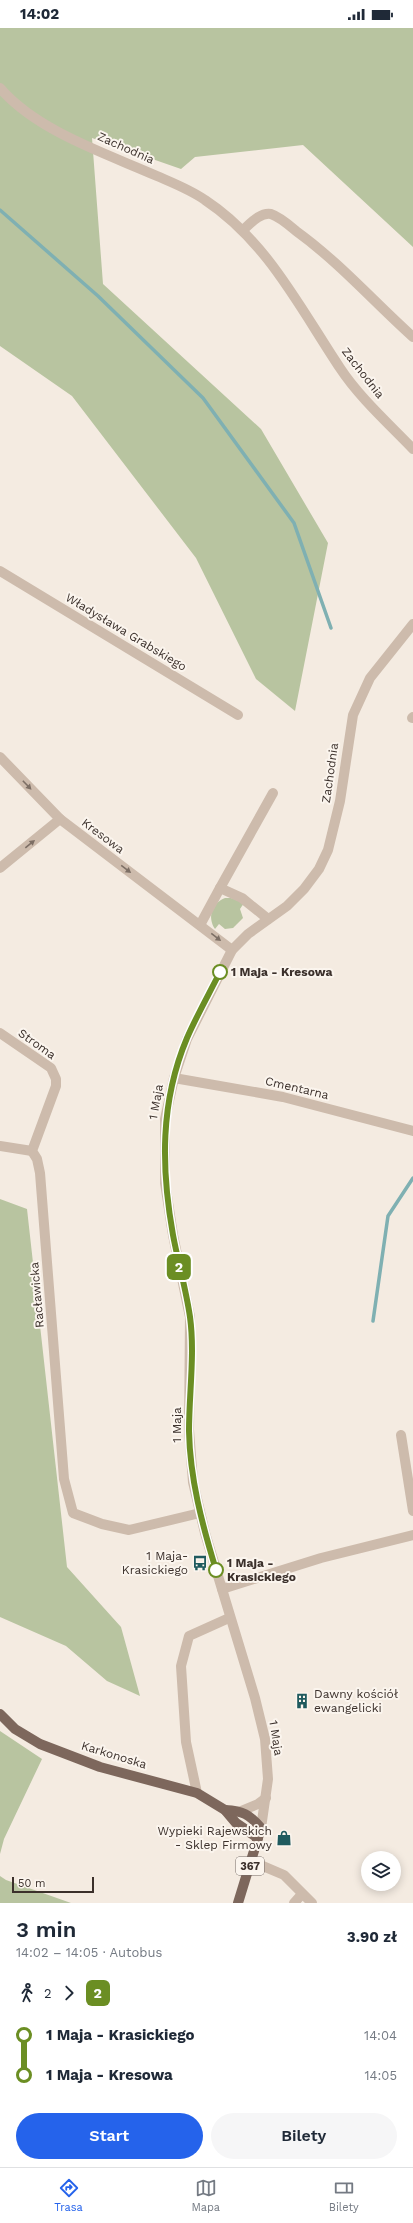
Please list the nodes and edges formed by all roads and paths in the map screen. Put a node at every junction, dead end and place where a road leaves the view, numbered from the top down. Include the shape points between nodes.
1 (0, 88) edge
2 (243, 230) junction
3 (413, 337) edge
4 (413, 449) edge
5 (0, 571) edge
6 (413, 624) edge
7 (238, 715) dead end
8 (0, 757) edge
9 (273, 793) dead end
10 (60, 820) junction
11 (0, 868) edge
12 (220, 888) junction
13 (268, 919) junction
14 (200, 925) junction
15 (232, 950) junction
16 (0, 1033) edge
17 (174, 1078) junction
18 (413, 1131) edge
19 (0, 1146) edge
20 (32, 1151) junction
21 (401, 1435) dead end
22 (413, 1511) edge
23 (200, 1513) junction
24 (413, 1535) edge
25 (222, 1589) junction
26 (229, 1618) junction
27 (0, 1714) edge
28 (198, 1793) junction
29 (266, 1798) junction
30 (225, 1810) junction
31 (241, 1811) junction
32 (259, 1833) junction
33 (251, 1860) junction
34 (302, 1894) junction
35 (238, 1903) edge
36 (294, 1903) edge
37 (312, 1903) edge

1 - 2 street, Zachodnia via 25,112 82,142 205,199
2 - 3 street via 263,214 270,214 283,221 312,242
2 - 4 street, Zachodnia via 266,257 341,370
5 - 7 street, Władysława Grabskiego
6 - 13 street, Zachodnia / 367 via 370,678 353,715 340,801 328,850 319,869 287,906
8 -> 10 street, Kresowa
9 - 12 street
11 -> 10 street
10 -> 14 street, Kresowa
12 - 13 street via 242,898
12 - 14 street
13 - 15 street, 367
14 -> 15 street, Kresowa
15 - 17 street, 1 Maja / 367 via 186,1039
16 - 20 street, Stroma via 51,1068 56,1079 56,1086
17 - 18 street, Cmentarna via 283,1097
17 - 23 street, 1 Maja / 367 via 165,1119 165,1183 190,1317 190,1436 193,1482
19 - 20 street
20 - 23 street, Racławicka via 40,1173 64,1479 73,1514 129,1530
21 - 22 street
23 - 25 street, 1 Maja / 367
24 - 25 street via 321,1558
25 - 26 street, 1 Maja / 367
26 - 28 street via 189,1636 181,1666 186,1742
26 - 29 street, 1 Maja / 367 via 255,1698 265,1739 268,1778
27 - 28 main road, Karkonoska via 15,1729 40,1744 100,1767
28 - 30 main road, Karkonoska
29 - 31 street
29 - 32 street, 1 Maja / 367
30 - 31 main road, Karkonoska
30 - 32 main road, Karkonoska via 236,1823
31 - 32 main road via 254,1820
32 - 33 main road, 1 Maja / 367
33 - 34 street via 284,1875
33 - 35 main road, 1 Maja / 367
34 - 36 street
34 - 37 street

